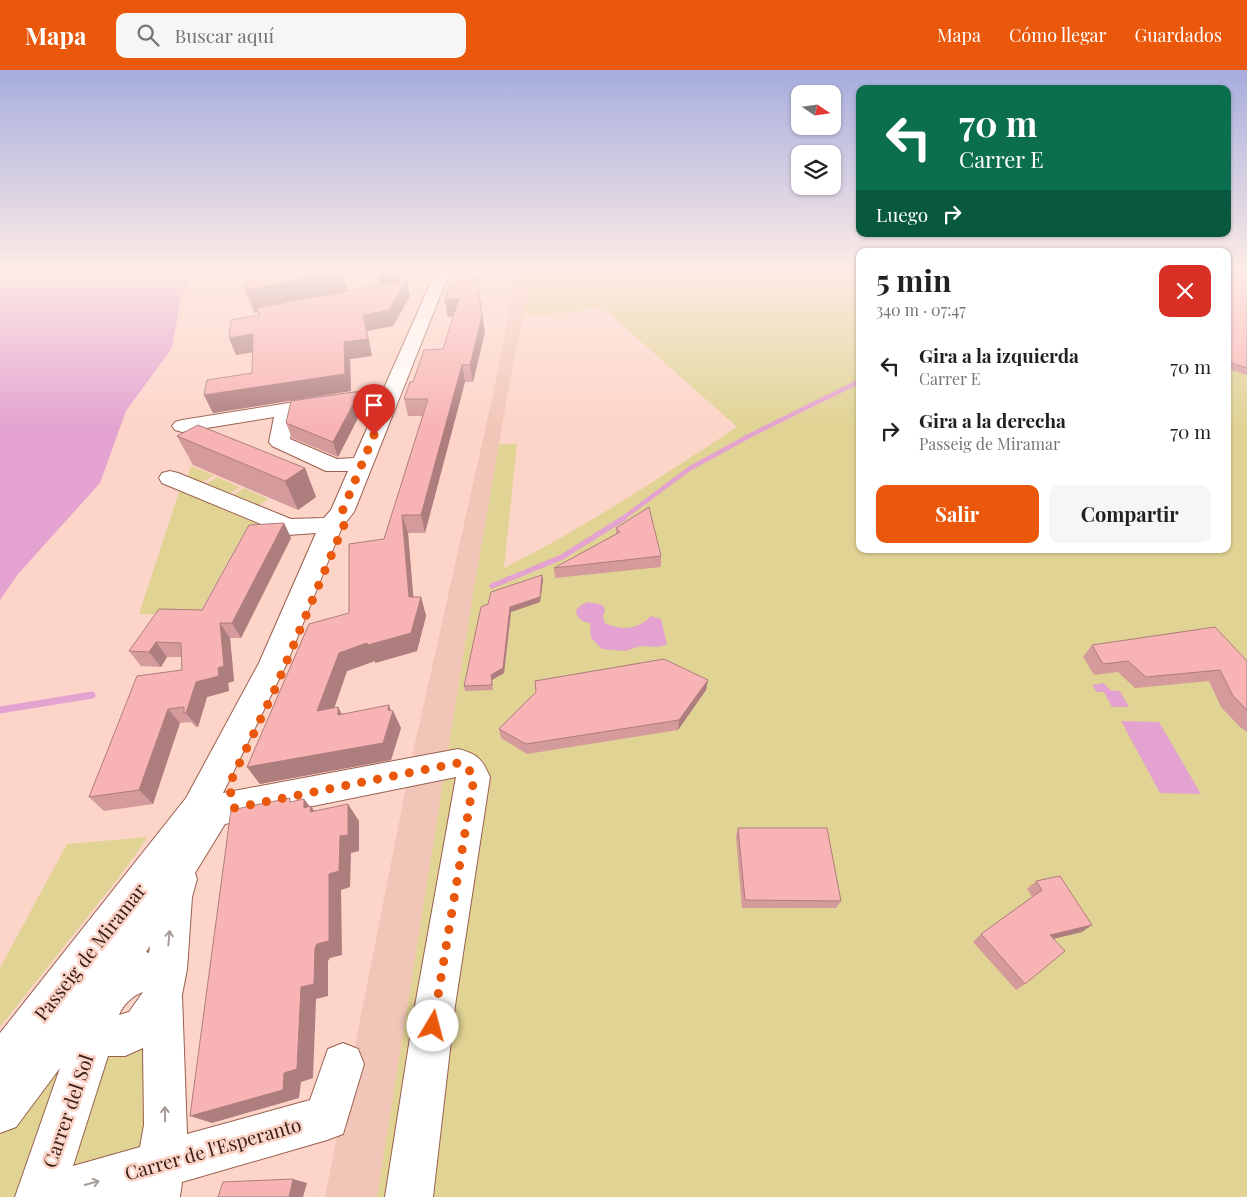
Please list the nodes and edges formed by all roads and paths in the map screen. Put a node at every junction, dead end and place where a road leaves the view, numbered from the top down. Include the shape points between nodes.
1 (421, 324) edge
2 (392, 393) junction
3 (286, 410) junction
4 (182, 426) dead end
5 (362, 464) junction
6 (170, 478) dead end
7 (333, 518) junction
8 (210, 815) junction
9 (164, 992) junction
10 (106, 1000) junction
11 (343, 1064) dead end
12 (0, 1067) edge
13 (0, 1087) edge
14 (0, 1111) edge
15 (158, 1180) edge
16 (39, 1197) edge
17 (45, 1197) edge
18 (409, 1197) edge

1 - 2 street
2 - 3 street
2 - 5 street
3 - 4 street
3 - 5 street via 279,442 334,466
5 - 7 street
6 - 7 street via 288,526
7 - 8 street, Passeig de Miramar via 245,732 218,788
7 - 8 street, Passeig de Miramar via 344,525 275,689
9 -> 8 street, Passeig de Miramar via 176,884
8 - 10 street, Passeig de Miramar via 123,953
8 - 12 street, Passeig de Miramar
8 - 18 street via 458,763 466,765 474,778 435,1006
9 - 10 street via 161,978 155,973 141,972
9 - 10 street via 150,1020 129,1034 116,1036 106,1034
15 -> 9 street, Passeig de Miramar via 166,1125
10 - 13 street, Passeig de Miramar via 82,990 65,1004
10 - 14 street, Passeig de Miramar
10 - 16 street, Carrer del Sol
11 - 15 street, Carrer de l'Esperanto via 327,1118
17 -> 15 street, Carrer de l'Esperanto

